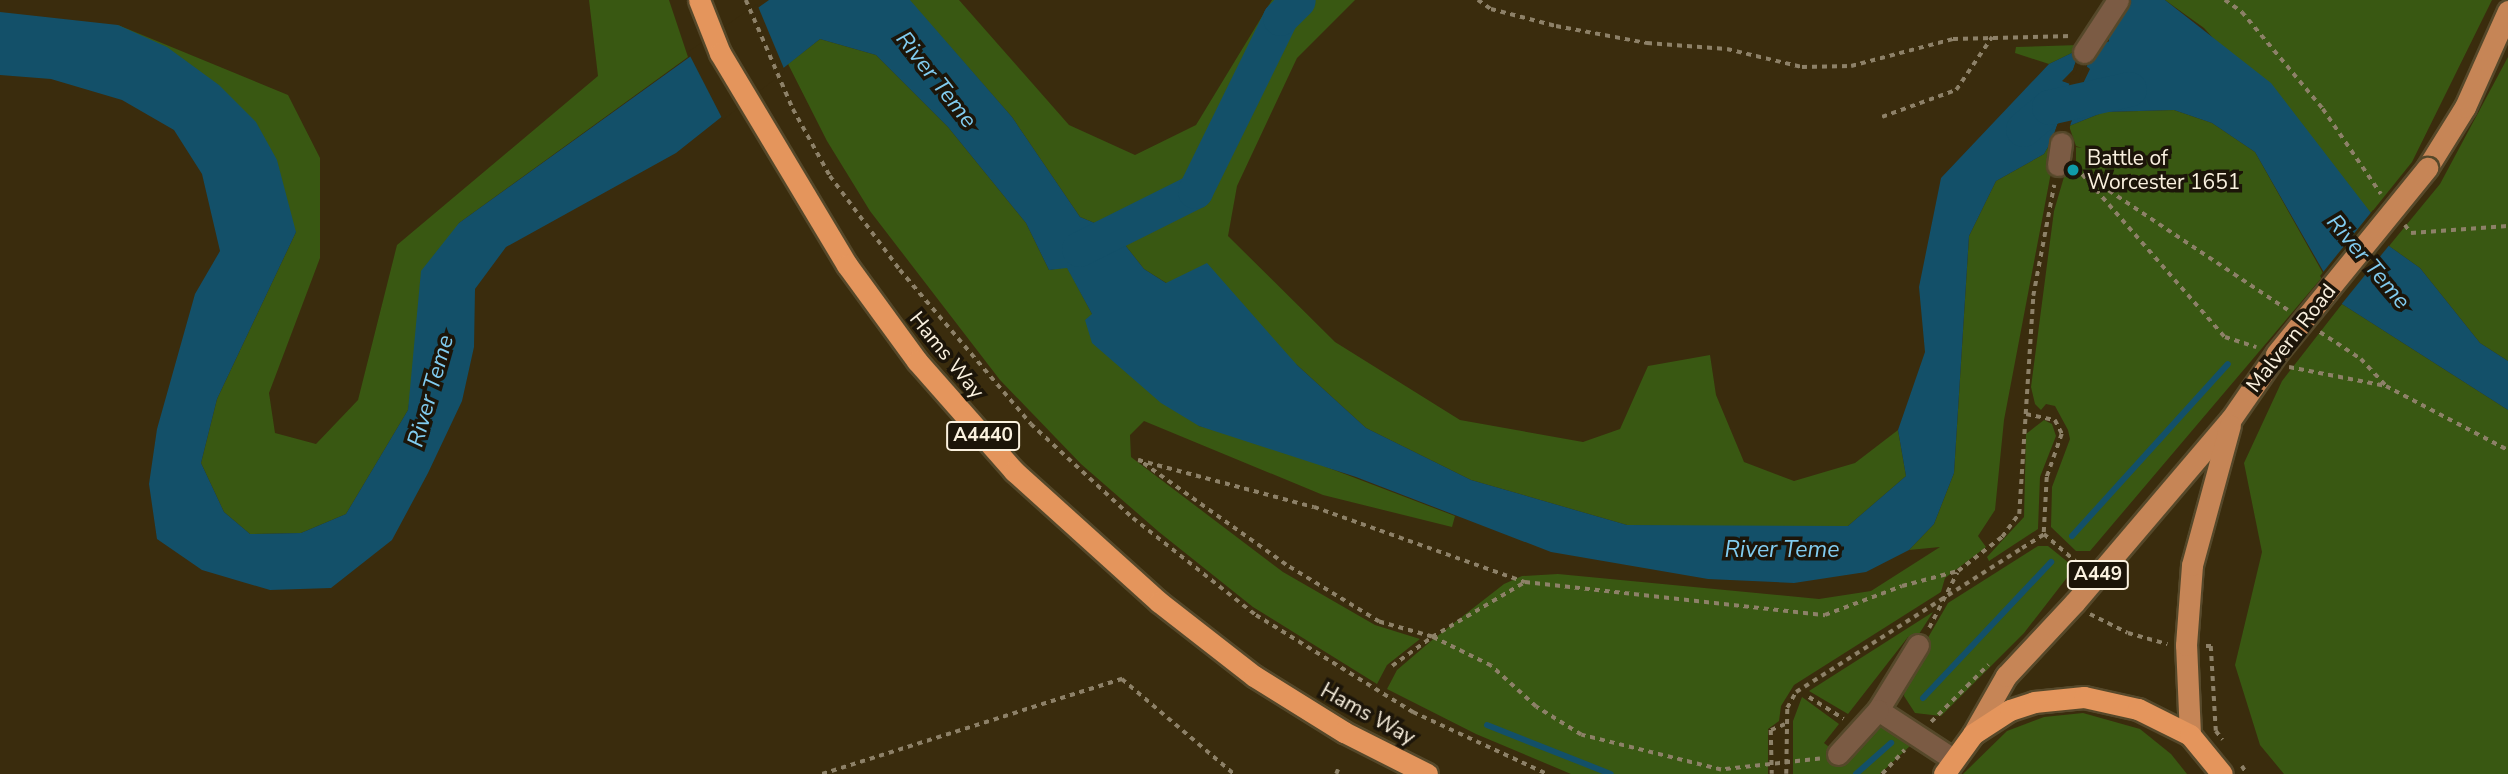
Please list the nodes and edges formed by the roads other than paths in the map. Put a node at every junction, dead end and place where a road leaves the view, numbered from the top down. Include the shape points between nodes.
1 (699, 0) edge
2 (2118, 0) edge
3 (2508, 11) edge
4 (2087, 45) road end
5 (2061, 143) dead end
6 (2058, 165) road end
7 (2231, 419) junction
8 (1918, 645) road end
9 (1878, 710) junction
10 (1973, 734) junction
11 (2190, 736) junction
12 (1838, 754) road end
13 (1948, 766) edge
14 (2223, 769) edge
15 (1427, 774) edge

1 - 15 highway, Hams Way / A4440 via 720,53 847,265 917,361 1014,471 1159,602 1254,676 1344,732
2 - 4 lane
3 - 7 main road, Malvern Road / A449, bridge via 2465,107 2427,168 2275,355
5 - 6 lane
7 - 10 main road, Malvern Road / A449 via 2006,676
7 - 11 main road, Malvern Road / A449 via 2192,565 2186,645
8 - 9 lane
9 - 12 lane
9 - 13 lane
10 - 11 highway via 2010,710 2034,702 2084,697 2138,709
10 - 13 highway
11 - 14 highway

